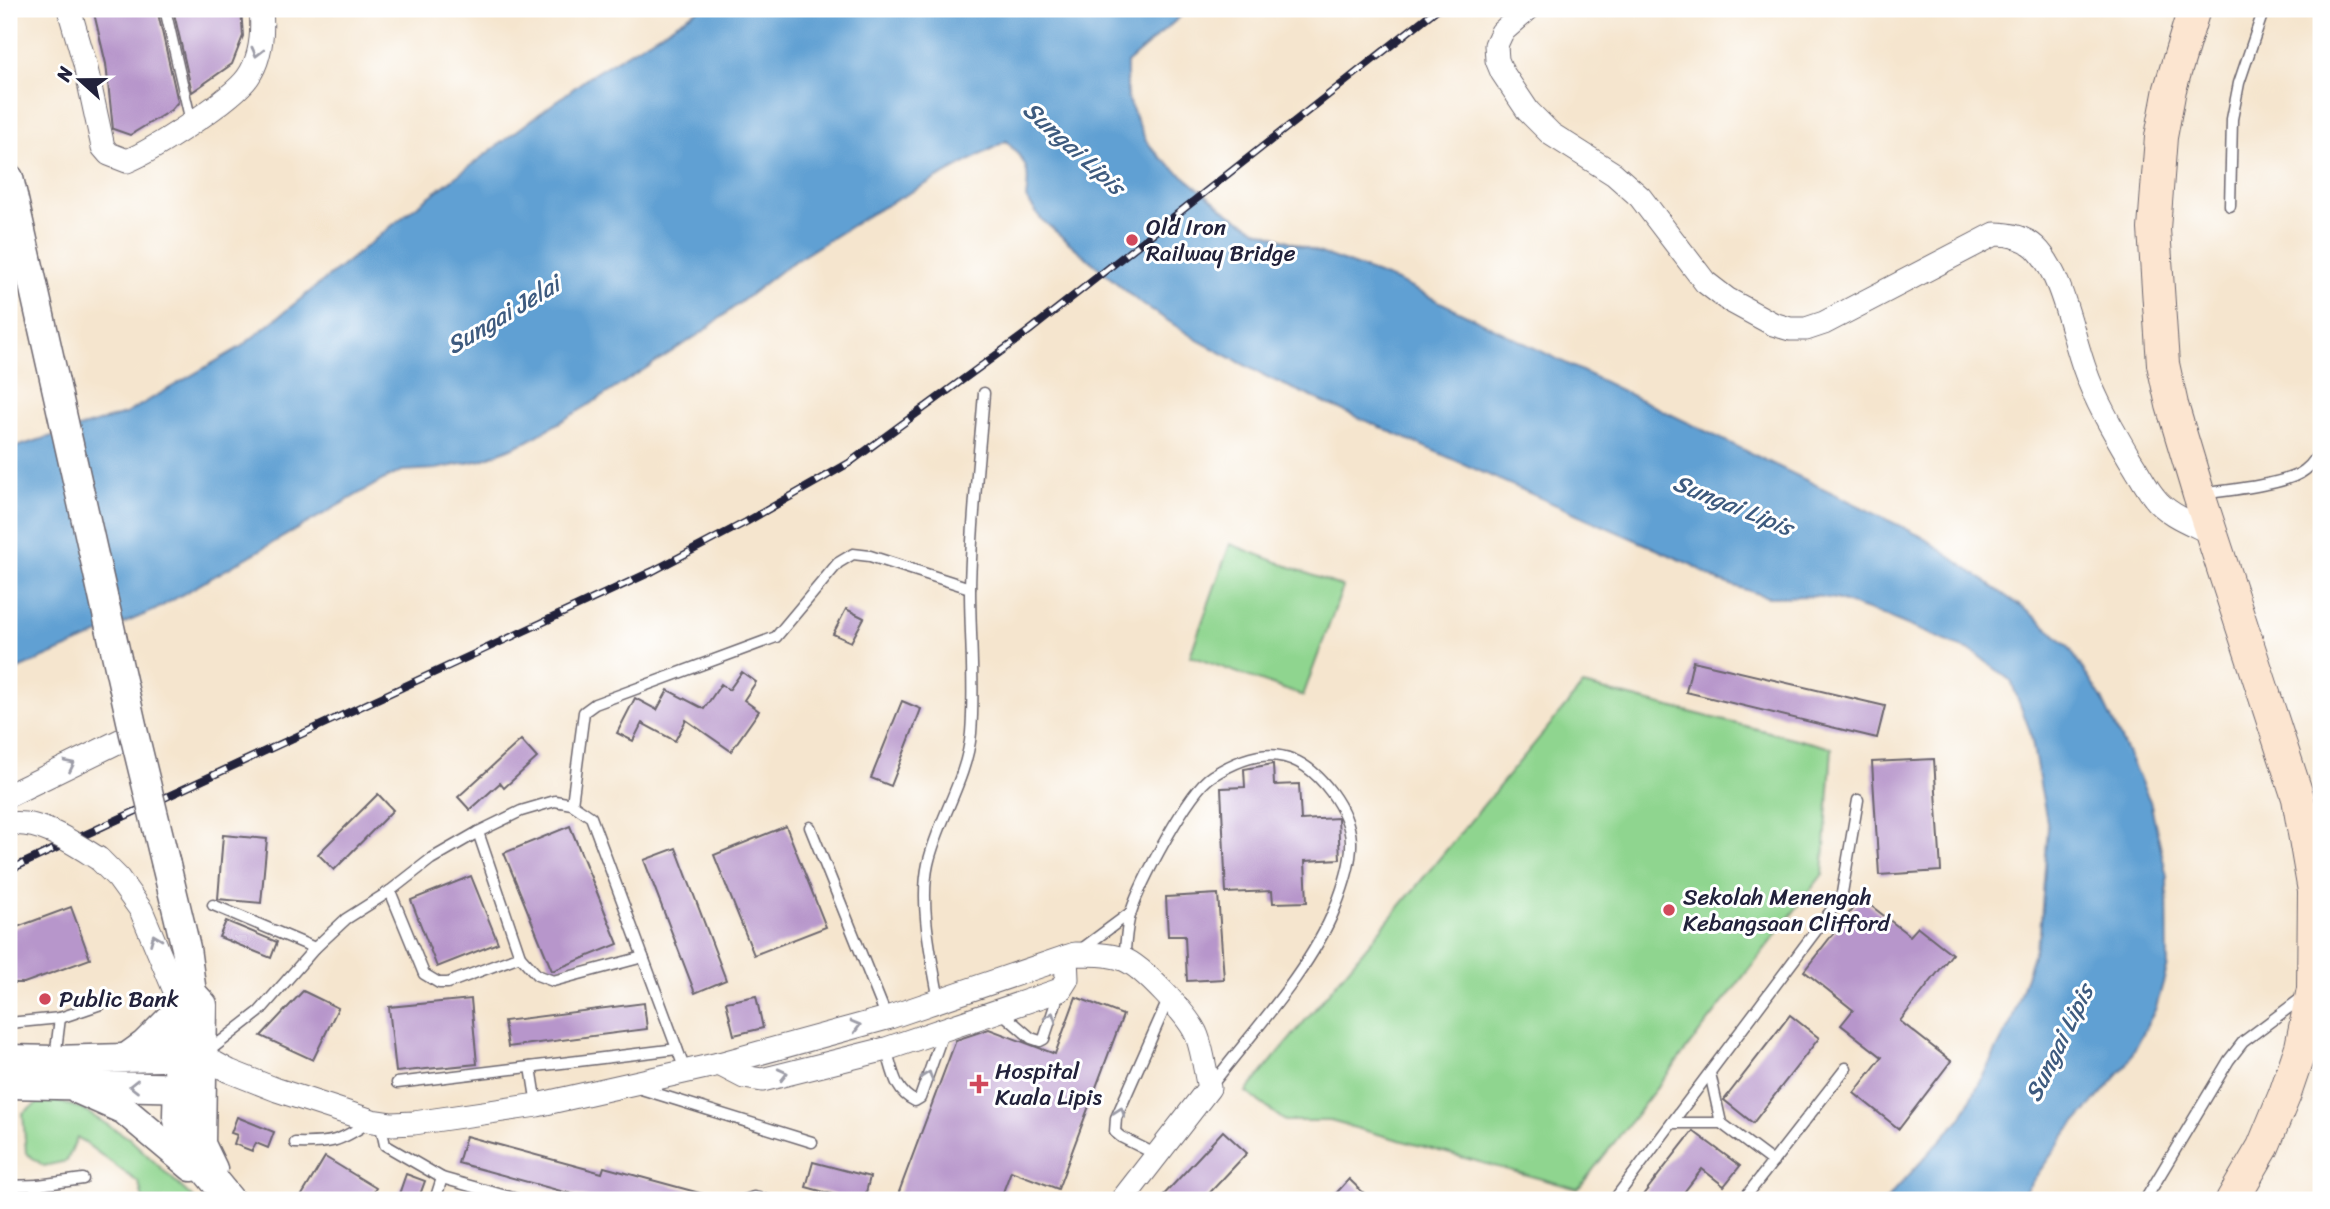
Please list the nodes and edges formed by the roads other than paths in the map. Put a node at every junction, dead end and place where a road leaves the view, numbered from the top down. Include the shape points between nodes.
1 (69, 9) edge
2 (165, 9) edge
3 (261, 9) edge
4 (1528, 9) edge
5 (2194, 9) edge
6 (2264, 9) edge
7 (191, 122) junction
8 (9, 178) edge
9 (2230, 206) dead end
10 (984, 393) dead end
11 (2321, 447) edge
12 (2199, 495) junction
13 (2213, 534) junction
14 (970, 588) junction
15 (134, 734) junction
16 (9, 795) edge
17 (1858, 800) dead end
18 (572, 804) junction
19 (9, 824) edge
20 (810, 827) dead end
21 (478, 832) junction
22 (390, 891) junction
23 (213, 905) dead end
24 (1130, 913) junction
25 (315, 948) junction
26 (520, 956) junction
27 (1071, 956) junction
28 (643, 957) junction
29 (1124, 959) junction
30 (2313, 989) junction
31 (1060, 990) junction
32 (1169, 998) junction
33 (939, 1001) junction
34 (184, 1002) junction
35 (101, 1004) dead end
36 (1001, 1012) junction
37 (60, 1018) junction
38 (887, 1018) junction
39 (9, 1023) edge
40 (944, 1030) junction
41 (886, 1049) junction
42 (190, 1056) junction
43 (127, 1057) junction
44 (9, 1059) edge
45 (54, 1060) junction
46 (681, 1060) junction
47 (719, 1064) junction
48 (531, 1067) junction
49 (1846, 1068) dead end
50 (229, 1071) junction
51 (1710, 1073) junction
52 (397, 1083) dead end
53 (9, 1084) edge
54 (629, 1085) junction
55 (69, 1086) junction
56 (190, 1087) junction
57 (1209, 1088) junction
58 (537, 1105) junction
59 (376, 1122) junction
60 (1672, 1123) junction
61 (1721, 1123) junction
62 (812, 1142) dead end
63 (295, 1143) dead end
64 (1157, 1155) junction
65 (1773, 1162) junction
66 (442, 1178) junction
67 (83, 1179) dead end
68 (38, 1185) junction
69 (9, 1186) edge
70 (227, 1197) edge
71 (38, 1200) edge
72 (435, 1200) edge
73 (520, 1200) edge
74 (745, 1200) edge
75 (769, 1200) edge
76 (1122, 1200) edge
77 (1614, 1200) edge
78 (1744, 1200) edge
79 (2145, 1200) edge
80 (2232, 1200) edge

1 - 7 street via 103,147 109,154 127,161
2 - 7 lane
3 -> 7 street via 263,27 247,78
4 - 13 street via 1502,32 1496,46 1502,72 1528,111 1551,134 1614,174 1640,197 1706,282 1773,324 1806,329 1824,323 1995,234 2009,234 2035,247 2062,295 2085,371 2103,411 2147,487 2167,509
5 - 12 main road via 2161,136 2154,229 2163,364
6 - 9 lane via 2232,119
8 - 15 street, bridge
10 - 14 lane
11 - 12 lane via 2304,471 2283,480
12 - 13 main road
13 - 30 main road via 2298,798 2314,891
14 - 18 lane via 853,554 838,564 776,637 584,712
14 - 33 lane via 971,737 928,864 925,894
16 -> 15 street
15 - 34 street, bridge via 186,948
17 - 51 lane via 1842,893
18 - 21 lane via 555,801 521,811
18 - 28 lane via 591,817
34 -> 19 street, bridge via 141,910 118,878 99,859 58,835
20 - 38 lane
21 - 22 lane via 431,859
21 - 26 lane
22 - 25 lane via 346,919
22 - 26 lane via 424,974 439,983
23 - 25 lane
24 - 27 lane
24 - 29 lane
24 - 57 lane via 1195,792 1236,763 1270,755 1291,758 1314,771 1343,809 1351,841 1349,858 1326,928 1307,961
25 - 42 lane via 259,1012
26 - 28 lane via 537,975 554,981
27 - 29 street
27 - 31 street
27 - 33 street
28 - 46 lane
29 - 32 street
30 - 79 lane via 2243,1042
30 - 80 main road via 2285,1094 2263,1147
31 - 36 street
36 -> 31 lane via 1040,1041
32 - 57 street via 1197,1035
64 -> 32 lane via 1115,1132 1116,1118
33 - 38 street
34 - 42 street
34 - 43 street
35 - 37 lane
36 - 40 street
37 - 39 lane
37 - 45 lane
47 -> 38 street
40 - 41 street
41 -> 40 lane via 900,1090 915,1101
47 -> 41 street via 762,1080
42 - 43 street
42 - 50 street
42 - 56 street
43 - 45 street
44 - 45 street
46 - 47 street
46 - 48 lane
46 - 54 street
48 - 52 lane
48 - 58 lane
49 - 65 lane
50 - 56 street
50 - 59 street
51 - 60 lane
51 - 61 lane
53 - 55 street
54 - 58 street
54 - 62 lane
56 -> 55 street
55 - 70 street via 124,1110
56 - 70 street via 201,1144
57 - 64 street
58 - 59 street via 414,1123
59 - 63 lane via 336,1142
59 - 66 lane via 386,1145
60 - 61 lane
60 - 77 lane
61 - 65 lane
64 - 76 street
65 - 78 lane
66 - 72 lane
66 - 73 lane
67 - 68 lane
68 - 69 lane
68 - 71 lane
74 - 75 lane

